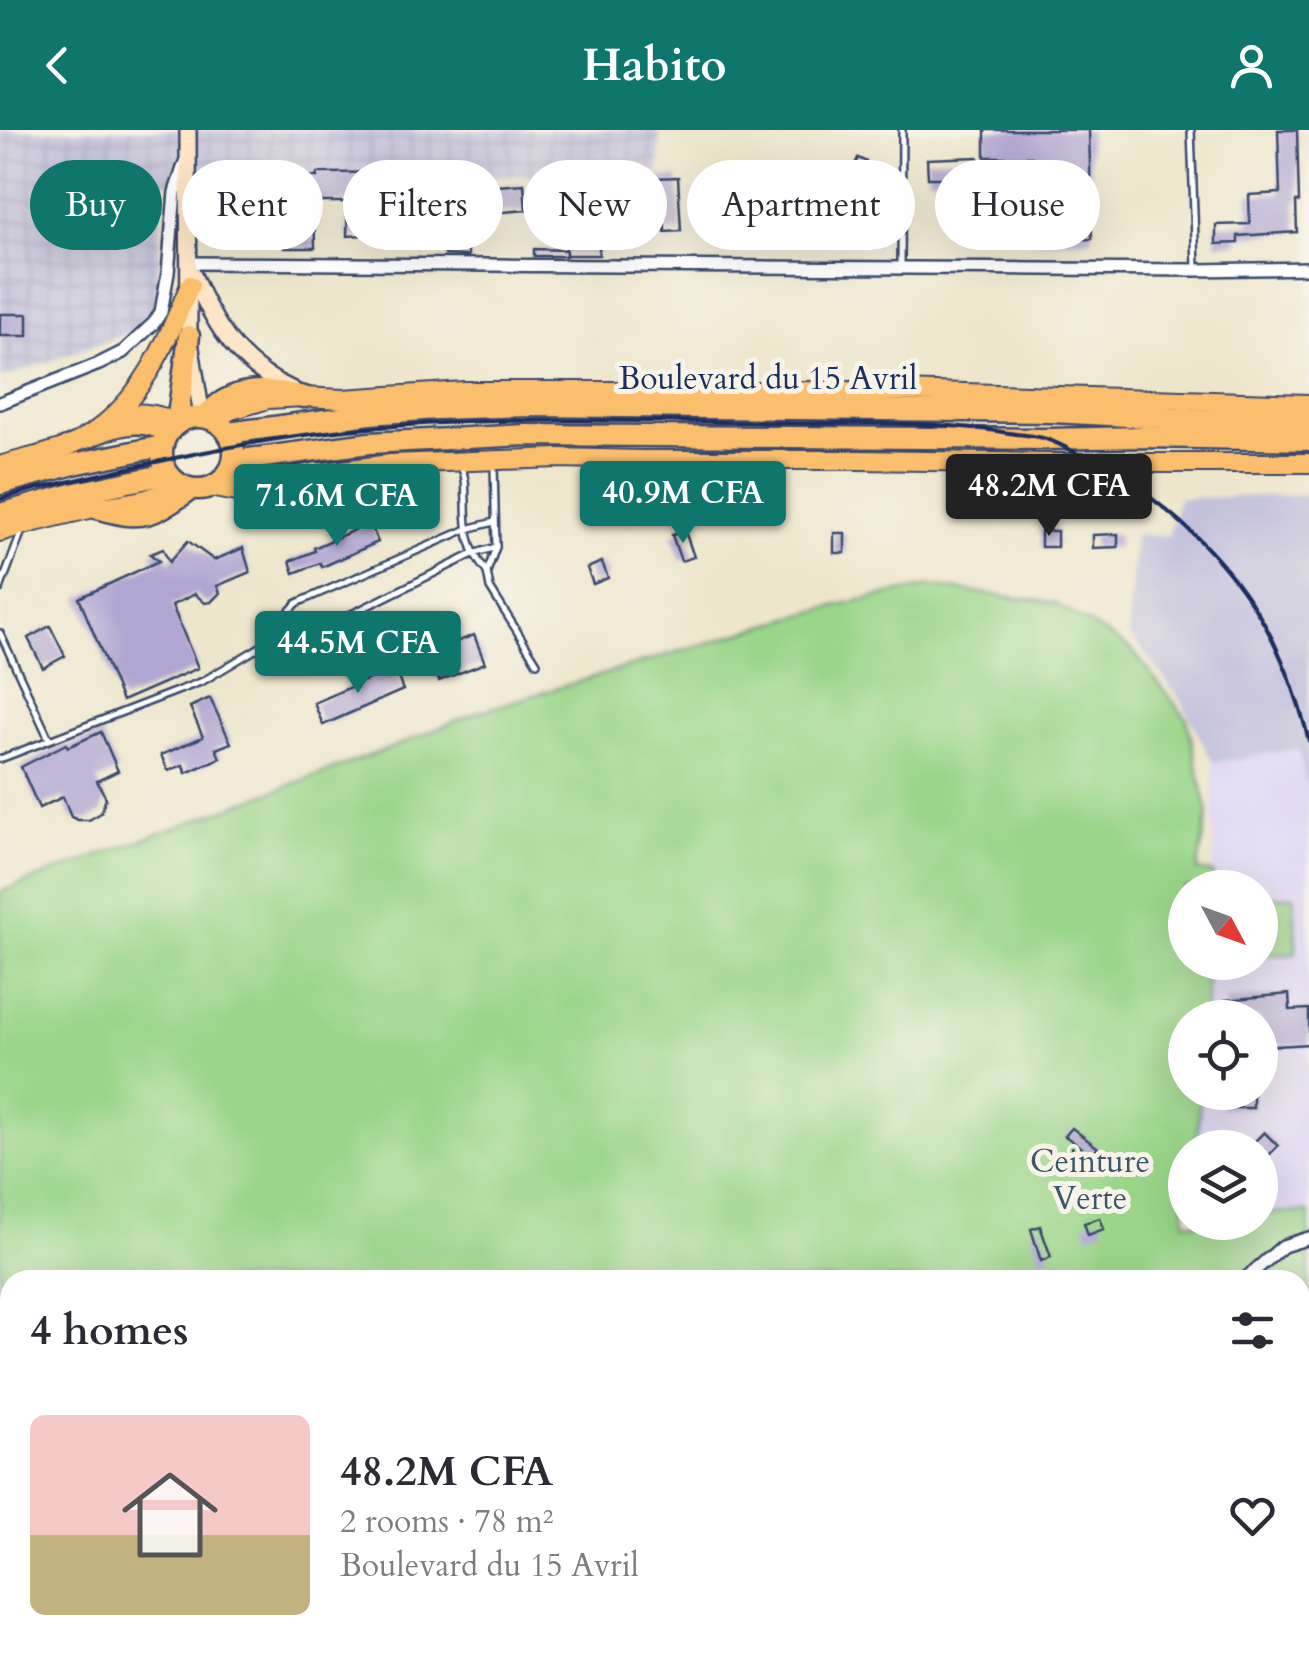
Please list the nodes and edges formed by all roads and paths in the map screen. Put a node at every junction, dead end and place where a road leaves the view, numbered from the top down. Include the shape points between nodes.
1 (188, 130) edge
2 (902, 130) edge
3 (1192, 130) edge
4 (188, 153) junction
5 (901, 268) junction
6 (1309, 268) edge
7 (1196, 270) junction
8 (190, 272) junction
9 (190, 336) junction
10 (307, 397) junction
11 (0, 403) edge
12 (1309, 404) edge
13 (108, 421) junction
14 (1309, 421) edge
15 (216, 423) junction
16 (171, 432) junction
17 (86, 438) junction
18 (1309, 440) edge
19 (494, 459) junction
20 (457, 460) junction
21 (1309, 463) edge
22 (0, 466) edge
23 (230, 467) junction
24 (316, 472) junction
25 (186, 483) junction
26 (0, 484) edge
27 (97, 508) joint
28 (0, 514) edge
29 (494, 522) junction
30 (24, 525) junction
31 (468, 529) junction
32 (0, 532) edge
33 (496, 547) junction
34 (472, 554) junction
35 (488, 572) junction
36 (0, 589) edge
37 (0, 633) edge
38 (276, 638) junction
39 (537, 663) dead end
40 (49, 739) junction
41 (0, 759) edge
42 (1309, 1238) edge
43 (1256, 1270) edge

1 - 4 street
2 - 5 lane
3 - 7 lane
4 - 8 street
4 - 11 street via 175,192 168,273 154,324 99,364
5 - 7 street
5 - 8 street
6 - 7 street
8 - 9 street
8 - 10 street via 240,354
8 - 13 main road via 152,368
9 - 15 street via 201,408
9 - 16 highway
10 - 12 main road, Boulevard du 15 Avril via 902,390
10 - 15 highway via 250,390 222,401
13 - 16 main road via 137,413 168,418
13 - 17 main road
14 - 15 highway, Boulevard du 15 Avril via 532,406
15 - 16 highway via 186,418
15 - 23 highway via 234,448
16 - 17 highway via 142,423
16 - 25 highway via 162,462
16 - 26 highway
17 - 22 main road
18 - 23 highway, Boulevard du 15 Avril via 508,435 369,443
19 - 20 main road
19 - 21 main road
19 - 29 lane
20 - 24 main road
20 - 31 lane via 466,477
23 - 24 highway via 244,483 258,484
23 - 25 highway via 218,483
24 - 25 main road via 258,496
25 - 27 highway via 144,516
25 - 28 highway via 76,493
27 - 30 main road
29 - 31 lane
29 - 33 lane
30 - 32 main road
30 - 36 lane
31 - 34 lane
31 - 38 lane via 297,604
33 - 34 lane
33 - 35 lane
34 - 35 lane
34 - 38 lane via 316,631
35 - 39 lane via 490,588
37 - 40 lane
38 - 40 lane via 203,681
40 - 41 lane
42 - 43 street via 1284,1246

